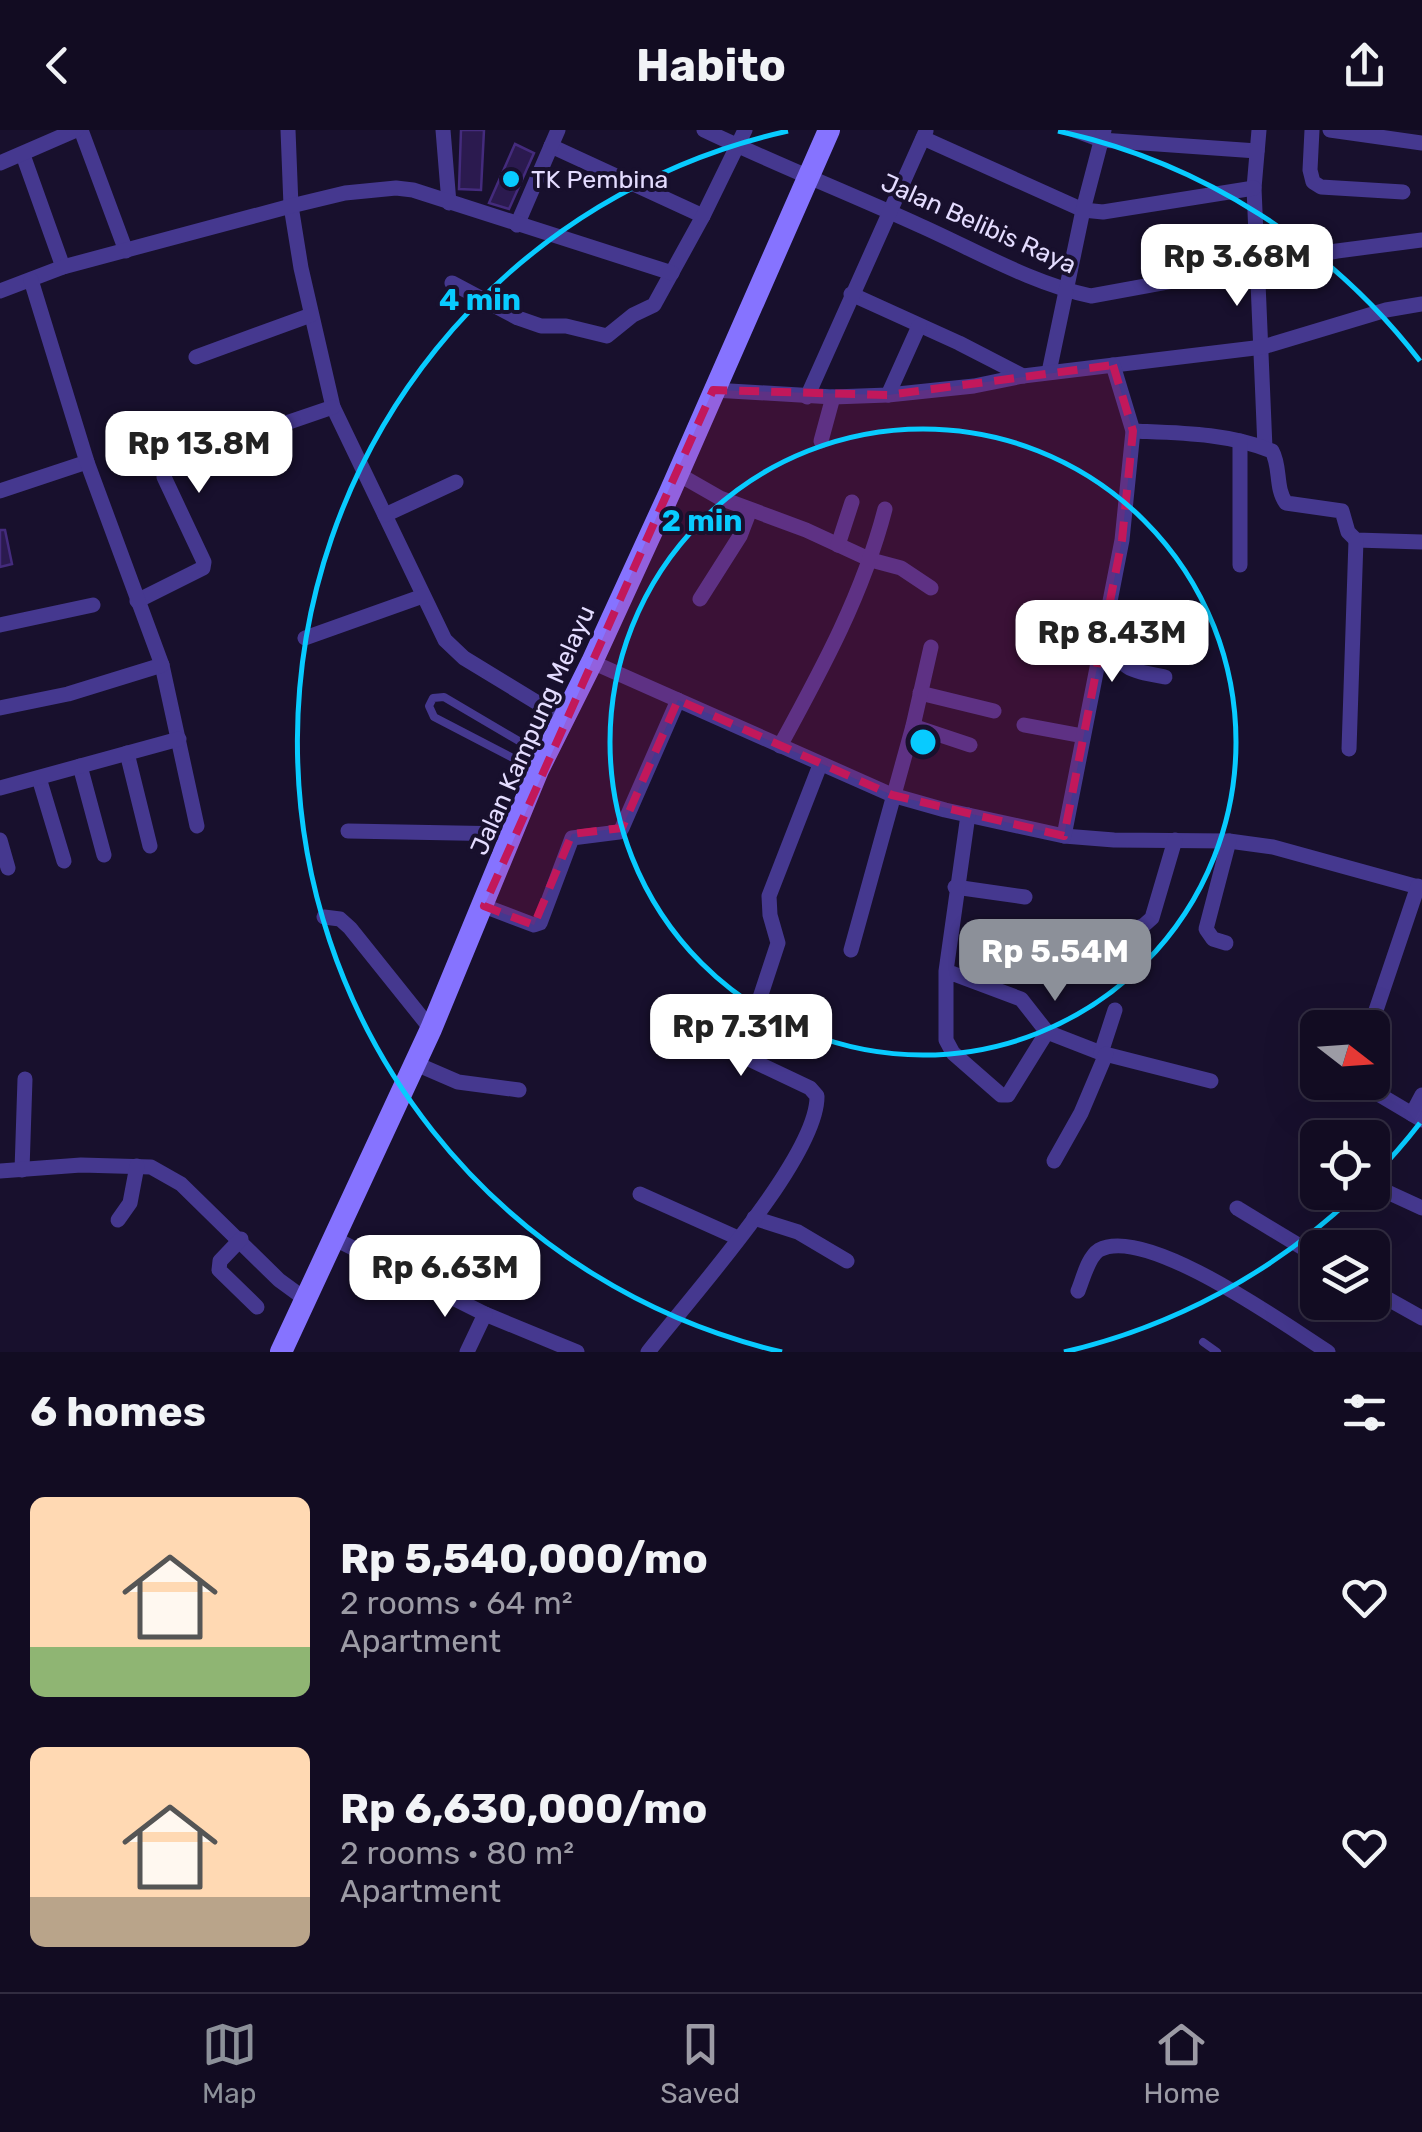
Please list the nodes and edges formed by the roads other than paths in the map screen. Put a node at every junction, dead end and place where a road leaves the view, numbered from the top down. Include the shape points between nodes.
1 (78, 130) edge
2 (288, 130) edge
3 (443, 130) edge
4 (558, 130) edge
5 (704, 130) edge
6 (744, 130) edge
7 (830, 130) edge
8 (1074, 130) edge
9 (1259, 130) edge
10 (1312, 130) edge
11 (1330, 130) edge
12 (925, 134) edge
13 (1102, 135) edge
14 (1422, 143) edge
15 (551, 146) junction
16 (738, 146) junction
17 (1257, 151) junction
18 (22, 155) junction
19 (0, 163) edge
20 (811, 175) junction
21 (1254, 188) junction
22 (1403, 192) dead end
23 (449, 203) junction
24 (291, 206) junction
25 (1083, 210) junction
26 (889, 211) junction
27 (704, 216) junction
28 (517, 225) junction
29 (1422, 240) edge
30 (126, 251) junction
31 (62, 267) junction
32 (1257, 268) junction
33 (672, 273) junction
34 (30, 280) junction
35 (452, 283) dead end
36 (1066, 291) junction
37 (0, 292) edge
38 (851, 294) junction
39 (1422, 304) edge
40 (312, 315) junction
41 (919, 326) junction
42 (1263, 348) junction
43 (196, 357) dead end
44 (1113, 366) junction
45 (1049, 372) junction
46 (1022, 376) junction
47 (713, 390) junction
48 (833, 396) junction
49 (888, 396) junction
50 (808, 397) junction
51 (333, 407) junction
52 (1132, 431) junction
53 (821, 440) dead end
54 (1240, 440) junction
55 (1265, 448) junction
56 (87, 462) junction
57 (678, 474) junction
58 (456, 482) dead end
59 (0, 491) edge
60 (852, 502) dead end
61 (885, 508) dead end
62 (750, 510) junction
63 (384, 515) junction
64 (1356, 540) junction
65 (1422, 542) edge
66 (838, 545) junction
67 (871, 560) junction
68 (1240, 565) dead end
69 (931, 588) dead end
70 (423, 596) junction
71 (700, 599) dead end
72 (137, 601) junction
73 (92, 605) dead end
74 (0, 626) edge
75 (1104, 632) junction
76 (305, 638) dead end
77 (931, 647) dead end
78 (592, 662) junction
79 (162, 665) junction
80 (1165, 677) dead end
81 (920, 693) junction
82 (678, 700) junction
83 (0, 708) edge
84 (994, 711) dead end
85 (564, 719) junction
86 (1024, 725) dead end
87 (913, 726) junction
88 (1083, 736) junction
89 (179, 738) junction
90 (970, 745) dead end
91 (780, 746) junction
92 (1349, 749) dead end
93 (127, 753) junction
94 (542, 763) junction
95 (820, 764) junction
96 (80, 766) junction
97 (39, 778) junction
98 (0, 788) edge
99 (892, 795) junction
100 (968, 814) junction
101 (197, 826) dead end
102 (348, 831) dead end
103 (513, 834) junction
104 (1064, 836) junction
105 (0, 840) edge
106 (1174, 840) junction
107 (1230, 840) junction
108 (150, 846) dead end
109 (104, 854) dead end
110 (64, 862) dead end
111 (8, 868) dead end
112 (955, 887) junction
113 (1420, 887) edge
114 (1025, 897) dead end
115 (484, 906) junction
116 (324, 917) dead end
117 (1118, 934) dead end
118 (1226, 943) dead end
119 (851, 950) dead end
120 (946, 970) junction
121 (1115, 1010) dead end
122 (1376, 1010) edge
123 (432, 1030) junction
124 (1048, 1032) junction
125 (1104, 1053) junction
126 (414, 1064) junction
127 (25, 1079) dead end
128 (1211, 1081) dead end
129 (519, 1090) dead end
130 (1422, 1096) edge
131 (1388, 1100) edge
132 (1417, 1117) edge
133 (1054, 1161) dead end
134 (137, 1166) junction
135 (22, 1170) junction
136 (0, 1171) edge
137 (1390, 1193) edge
138 (640, 1194) dead end
139 (1238, 1208) dead end
140 (1422, 1208) edge
141 (754, 1218) junction
142 (118, 1220) dead end
143 (738, 1238) junction
144 (335, 1239) junction
145 (241, 1240) junction
146 (1300, 1246) edge
147 (847, 1261) dead end
148 (1078, 1291) dead end
149 (305, 1299) junction
150 (1390, 1300) edge
151 (257, 1307) dead end
152 (485, 1314) junction
153 (1422, 1318) edge
154 (1202, 1342) dead end
155 (281, 1352) edge
156 (467, 1352) edge
157 (577, 1352) edge
158 (648, 1352) edge
159 (1218, 1352) edge
160 (1328, 1352) edge

1 - 18 street
1 - 30 street
2 - 24 street
3 - 23 street
4 - 15 street
5 - 16 street, Jalan Belibis Raya
6 - 16 street
7 - 20 main road, Jalan Kampung Melayu
8 - 13 street
9 - 17 street
10 - 22 street via 1310,170 1320,187
11 - 14 street
12 - 25 street
12 - 26 street
13 - 17 street
13 - 25 street
15 - 27 street
15 - 28 street
16 - 20 street, Jalan Belibis Raya
16 - 27 street
17 - 21 street
18 - 19 street
18 - 31 street
20 - 26 street, Jalan Belibis Raya
20 - 47 main road, Jalan Kampung Melayu
21 - 25 street
21 - 32 street
23 - 24 street via 396,188
23 - 28 street
24 - 30 street
24 - 40 street
25 - 36 street
26 - 36 street, Jalan Belibis Raya
26 - 38 street
27 - 33 street
28 - 33 street
29 - 32 street, Jalan Belibis Raya
30 - 31 street
31 - 34 street
32 - 36 street, Jalan Belibis Raya via 1097,296
32 - 42 street
33 - 35 street via 649,310 602,337 530,322
34 - 37 street
34 - 56 street
36 - 45 street
38 - 41 street
38 - 50 street
39 - 42 street
40 - 43 street
40 - 51 street
41 - 46 street
41 - 49 street
42 - 44 street
42 - 55 street
44 - 45 street
44 - 52 street
45 - 46 street
46 - 49 street
47 - 50 street
47 - 57 main road, Jalan Kampung Melayu
48 - 49 street
48 - 50 street
48 - 53 street
51 - 63 street
51 - 72 street via 166,464 164,477 203,568
52 - 54 street
52 - 75 street via 1122,540
54 - 55 street
54 - 68 street
55 - 64 street via 1276,458 1286,503 1342,511
56 - 59 street
56 - 72 street
57 - 62 street
57 - 78 main road, Jalan Kampung Melayu
58 - 63 street
60 - 66 street
61 - 67 street
62 - 66 street
62 - 71 street
63 - 70 street
64 - 65 street
64 - 92 street
66 - 67 street
67 - 69 street via 901,568
67 - 91 street
70 - 76 street
70 - 85 street via 445,640 464,658
72 - 79 street
73 - 74 street
75 - 80 street via 1130,670
75 - 88 street
77 - 81 street
78 - 82 street
78 - 85 main road, Jalan Kampung Melayu
79 - 83 street
79 - 89 street
81 - 84 street
81 - 87 street
82 - 91 street
82 - 115 street via 622,828 572,838 540,923
85 - 94 main road, Jalan Kampung Melayu
86 - 88 street
87 - 90 street
87 - 99 street
88 - 104 street
89 - 93 street
89 - 101 street
91 - 95 street
93 - 96 street
93 - 108 street
94 - 94 lane via 444,697 433,698 434,717
94 - 103 main road, Jalan Kampung Melayu
95 - 99 street
95 - 141 street via 769,896 778,943 745,1043 751,1060 810,1088 818,1106 797,1158
96 - 97 street
96 - 109 street
97 - 98 street
97 - 110 street
99 - 100 street
99 - 119 street
100 - 104 street
100 - 112 street
102 - 103 street
103 - 115 main road, Jalan Kampung Melayu
104 - 106 street
105 - 111 street
106 - 107 street
106 - 117 street via 1152,918
107 - 113 street
107 - 118 street via 1206,929
112 - 114 street
112 - 120 street
113 - 122 street
115 - 123 main road, Jalan Kampung Melayu
116 - 123 street via 350,928
120 - 124 street via 1021,999
120 - 124 street via 948,1046 1002,1094
121 - 125 street
123 - 126 main road, Jalan Kampung Melayu
124 - 125 street
125 - 128 street
125 - 133 street
126 - 129 street via 458,1082
126 - 144 main road, Jalan Kampung Melayu
127 - 135 street
130 - 132 street
131 - 132 street
134 - 135 street
134 - 142 street via 130,1202
134 - 145 street via 181,1184
135 - 136 street
137 - 140 street
138 - 143 street
139 - 146 street
141 - 143 street
141 - 147 street via 798,1232
143 - 158 street
144 - 149 main road, Jalan Kampung Melayu
144 - 152 street
145 - 149 street
145 - 151 street via 219,1270
148 - 160 street via 1101,1248 1160,1255 1214,1278
149 - 155 main road, Jalan Kampung Melayu
150 - 153 street
152 - 156 street
152 - 157 street
154 - 159 lane

